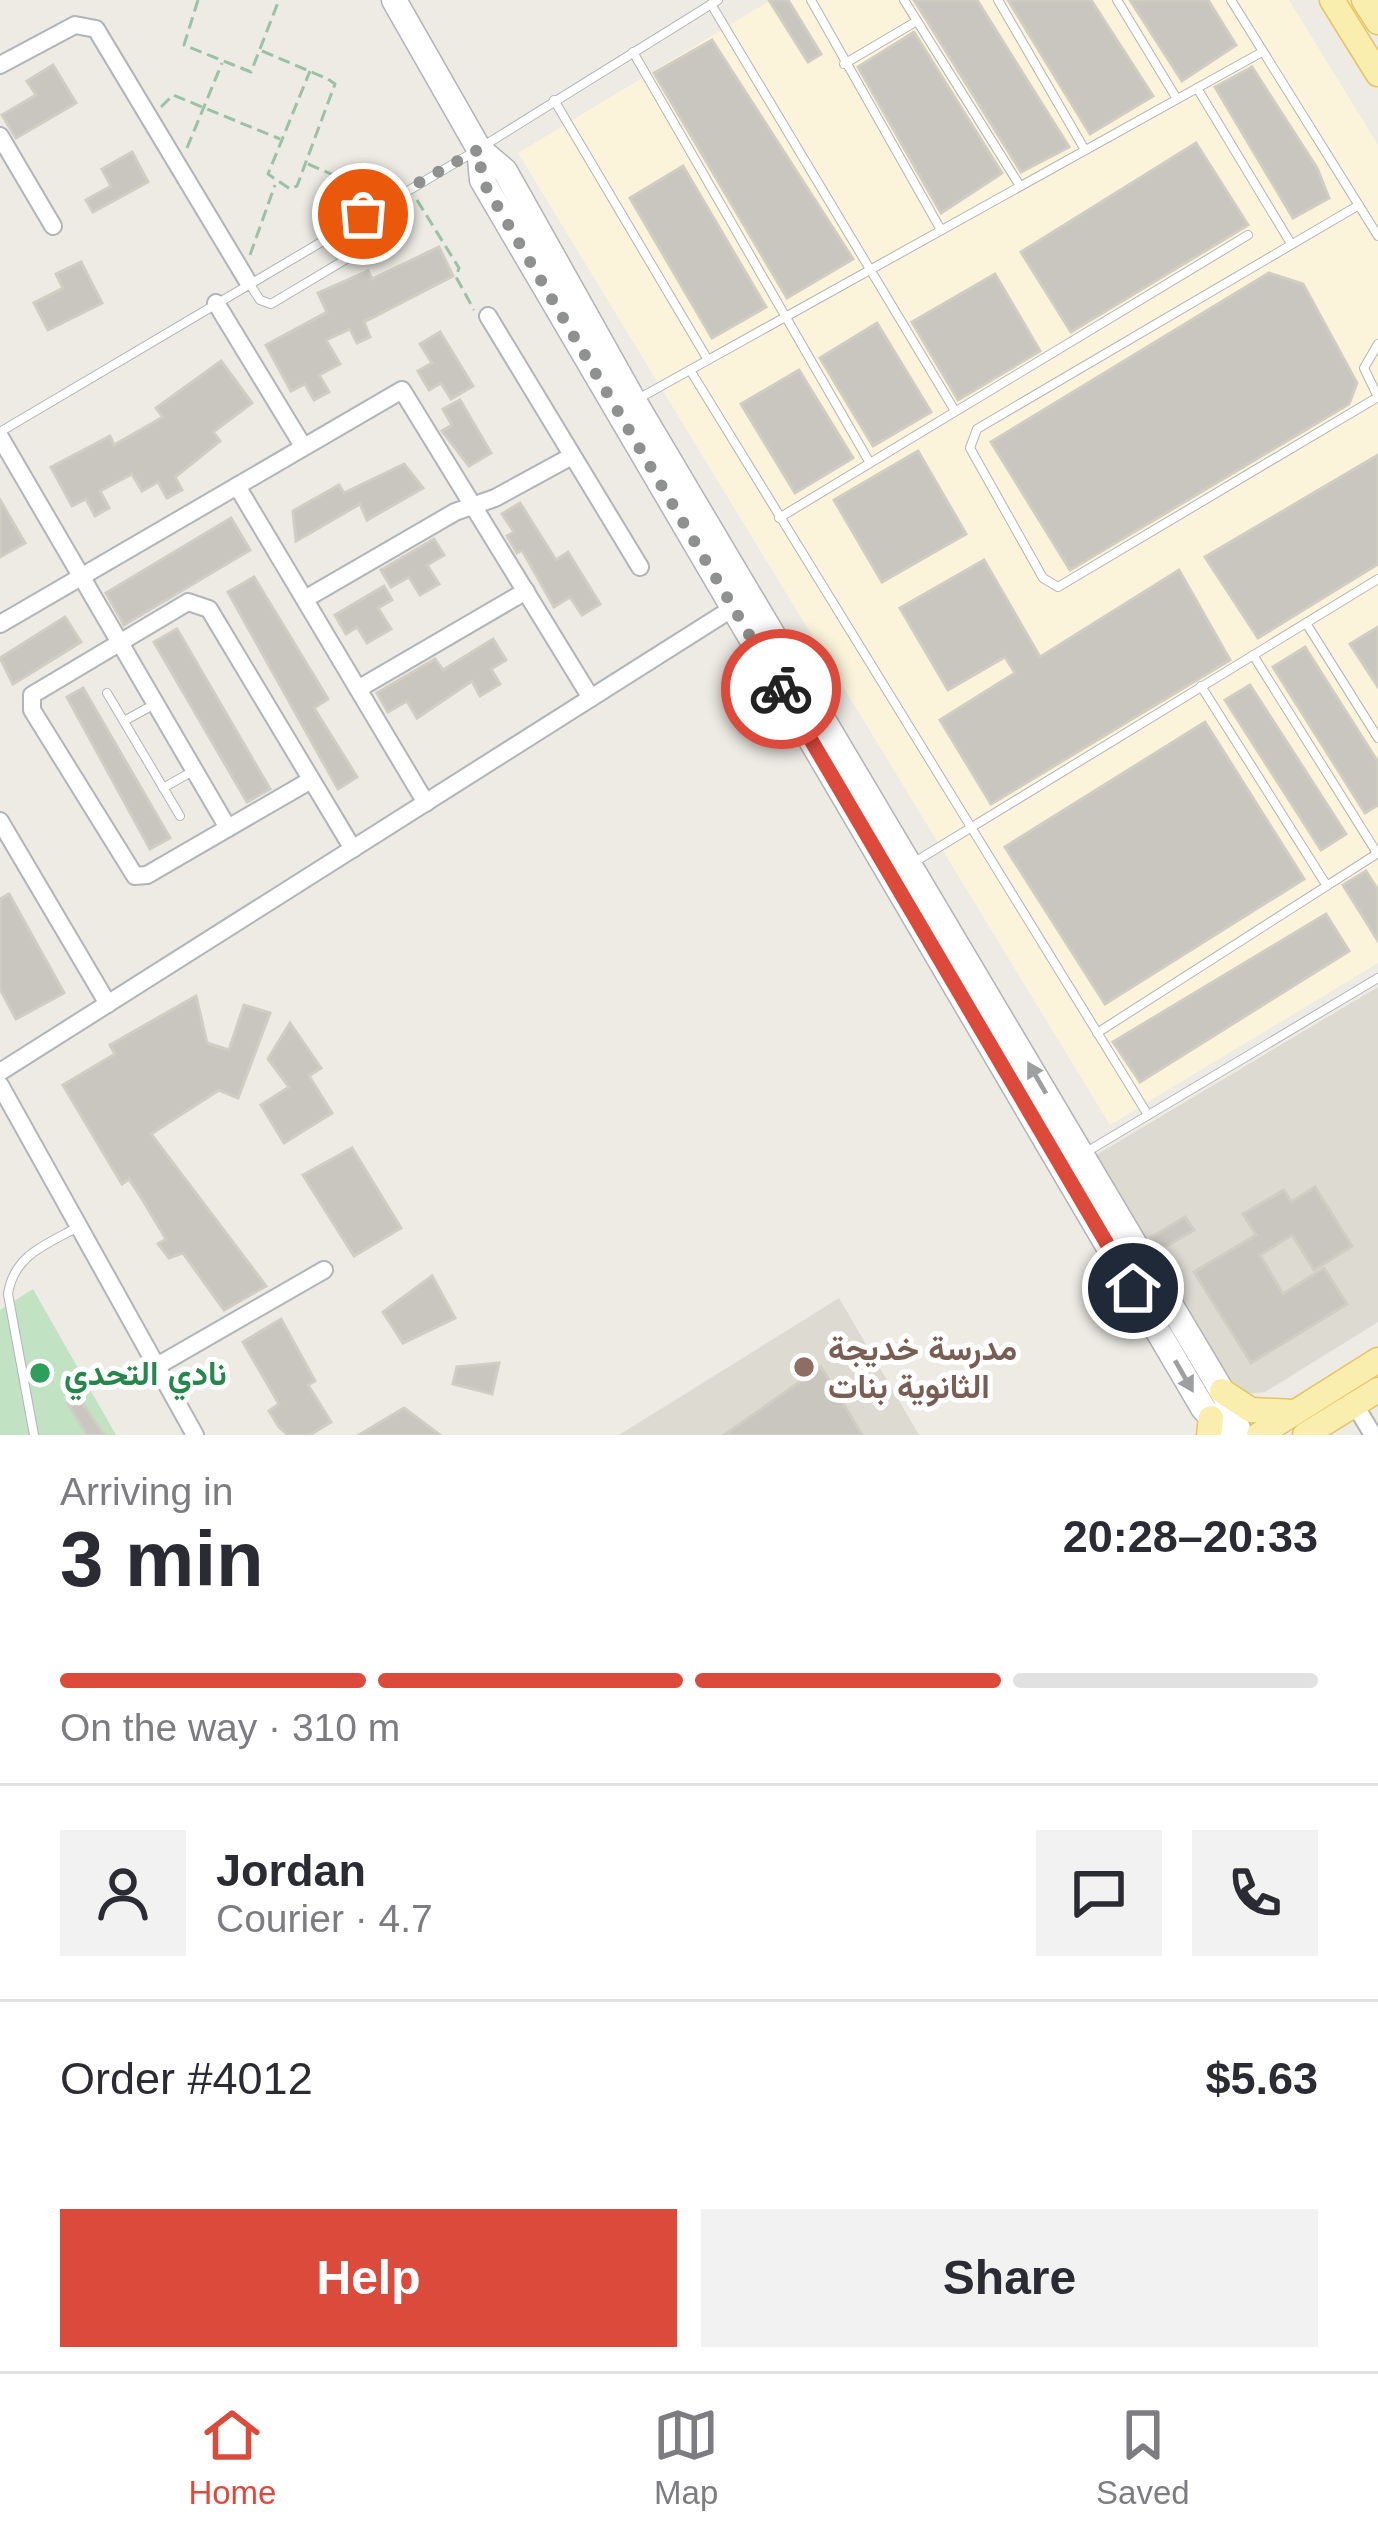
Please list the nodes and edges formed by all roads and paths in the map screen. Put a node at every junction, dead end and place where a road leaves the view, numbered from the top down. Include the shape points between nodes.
1 (198, 0) edge
2 (280, 0) edge
3 (394, 0) edge
4 (811, 0) edge
5 (904, 0) edge
6 (998, 0) edge
7 (1117, 0) edge
8 (1232, 0) edge
9 (1332, 0) edge
10 (1364, 0) edge
11 (715, 2) edge
12 (917, 21) junction
13 (1378, 22) edge
14 (262, 51) junction
15 (633, 52) junction
16 (1262, 52) junction
17 (223, 61) junction
18 (844, 64) junction
19 (0, 65) edge
20 (310, 71) junction
21 (1378, 74) edge
22 (1197, 88) junction
23 (1177, 99) junction
24 (554, 100) junction
25 (203, 108) junction
26 (153, 124) junction
27 (0, 136) edge
28 (282, 140) junction
29 (479, 149) junction
30 (1085, 150) junction
31 (306, 163) junction
32 (179, 168) junction
33 (276, 183) junction
34 (1020, 186) junction
35 (410, 188) junction
36 (389, 200) junction
37 (1359, 205) junction
38 (363, 214) junction
39 (53, 226) dead end
40 (941, 230) junction
41 (1248, 235) dead end
42 (1378, 236) edge
43 (1290, 242) junction
44 (872, 268) junction
45 (246, 278) junction
46 (216, 302) junction
47 (788, 315) junction
48 (488, 316) joint
49 (1378, 344) edge
50 (708, 360) junction
51 (690, 370) junction
52 (1378, 397) edge
53 (634, 400) junction
54 (955, 411) junction
55 (0, 435) edge
56 (303, 446) junction
57 (572, 456) junction
58 (870, 463) junction
59 (237, 485) junction
60 (474, 506) junction
61 (779, 518) junction
62 (640, 568) dead end
63 (80, 576) junction
64 (1378, 579) edge
65 (526, 590) junction
66 (305, 599) junction
67 (734, 608) junction
68 (1306, 623) junction
69 (0, 624) edge
70 (118, 642) junction
71 (1253, 655) junction
72 (1201, 686) junction
73 (358, 689) junction
74 (107, 693) dead end
75 (591, 698) junction
76 (154, 704) junction
77 (124, 722) junction
78 (1378, 739) edge
79 (194, 770) junction
80 (311, 779) junction
81 (163, 788) junction
82 (426, 803) junction
83 (179, 816) dead end
84 (0, 820) edge
85 (969, 828) junction
86 (228, 829) junction
87 (353, 849) junction
88 (1378, 854) edge
89 (912, 863) junction
90 (1327, 886) junction
91 (1378, 978) edge
92 (108, 1004) junction
93 (1097, 1034) junction
94 (0, 1072) edge
95 (0, 1085) edge
96 (1148, 1115) junction
97 (1082, 1155) junction
98 (79, 1226) junction
99 (324, 1270) dead end
100 (1378, 1360) edge
101 (157, 1366) junction
102 (1378, 1390) edge
103 (1222, 1391) junction
104 (1355, 1405) junction
105 (1300, 1423) edge
106 (1216, 1429) edge
107 (1373, 1429) edge
108 (34, 1435) edge
109 (195, 1435) edge
110 (1240, 1435) edge
111 (1259, 1435) edge

1 - 17 path via 182,41
2 - 14 path
3 - 29 main road
4 - 18 lane
5 - 12 lane
6 - 30 lane
7 - 23 lane
8 - 16 lane
9 - 21 main road
10 - 13 main road
11 - 15 lane
11 - 44 lane
12 - 18 lane
12 - 34 lane
14 - 17 path via 253,71
14 - 20 path
15 - 24 lane
15 - 47 lane
16 - 22 lane
16 - 37 lane
17 - 25 path
18 - 40 lane
19 - 26 street via 75,25 90,25
20 - 28 path
20 - 31 path via 335,88
22 - 23 lane
22 - 43 lane
23 - 30 lane
24 - 29 lane
24 - 50 lane
25 - 26 path via 170,95
25 - 28 path
25 - 32 path
26 - 32 street
27 - 39 street
28 - 33 path via 268,174
29 - 35 lane
29 - 53 main road via 505,171
29 - 67 main road via 482,180
30 - 34 lane
31 - 33 path via 296,188
31 - 36 path
32 - 45 street
33 - 45 path
34 - 40 lane
35 - 36 lane
35 - 48 path via 459,268 473,309
36 - 38 lane
37 - 42 lane
37 - 43 lane
38 - 45 lane
38 - 45 lane via 373,243 274,302 260,300
40 - 44 lane
41 - 54 lane
43 - 52 lane via 977,429 970,448 1043,578 1068,585
44 - 47 lane
44 - 54 lane
45 - 46 lane
46 - 55 lane
46 - 56 street
47 - 50 lane
47 - 58 lane
48 - 57 street
49 - 52 lane via 1364,368
50 - 51 lane
51 - 53 lane
51 - 61 lane
53 - 89 main road
54 - 58 lane
55 - 63 street
56 - 59 street
56 - 60 street via 402,390
57 - 60 street
57 - 62 street
58 - 61 lane
59 - 63 street
59 - 66 street
60 - 65 street
60 - 66 street
61 - 85 lane
63 - 69 street
63 - 70 street
64 - 68 lane
65 - 73 street
65 - 75 street
66 - 73 street
67 - 75 street
67 -> 106 main road
68 - 71 lane
68 - 78 lane
70 - 76 street
70 - 80 street via 188,602 205,605
70 - 86 street via 30,700 113,847 141,877
71 - 72 lane
71 - 88 lane
72 - 85 lane
72 - 90 lane
73 - 82 street
74 - 77 lane
75 - 82 street
76 - 77 lane
76 - 79 street
77 - 81 lane
79 - 81 lane
79 - 86 street
80 - 86 street
80 - 87 street
81 - 83 lane
82 - 87 street
84 - 92 street
85 - 89 lane
85 - 93 lane
87 - 92 street
88 - 90 lane
97 -> 89 main road
90 - 93 lane
91 - 96 lane
92 - 94 street
93 - 96 lane
95 - 98 street
96 - 97 lane
97 - 103 main road
98 - 101 street
98 - 108 lane via 11,1273
99 - 101 street
100 - 105 main road
101 - 109 street
102 - 104 main road
103 - 105 main road via 1251,1410
103 - 110 main road
104 - 105 main road
104 - 107 street
105 - 111 main road

